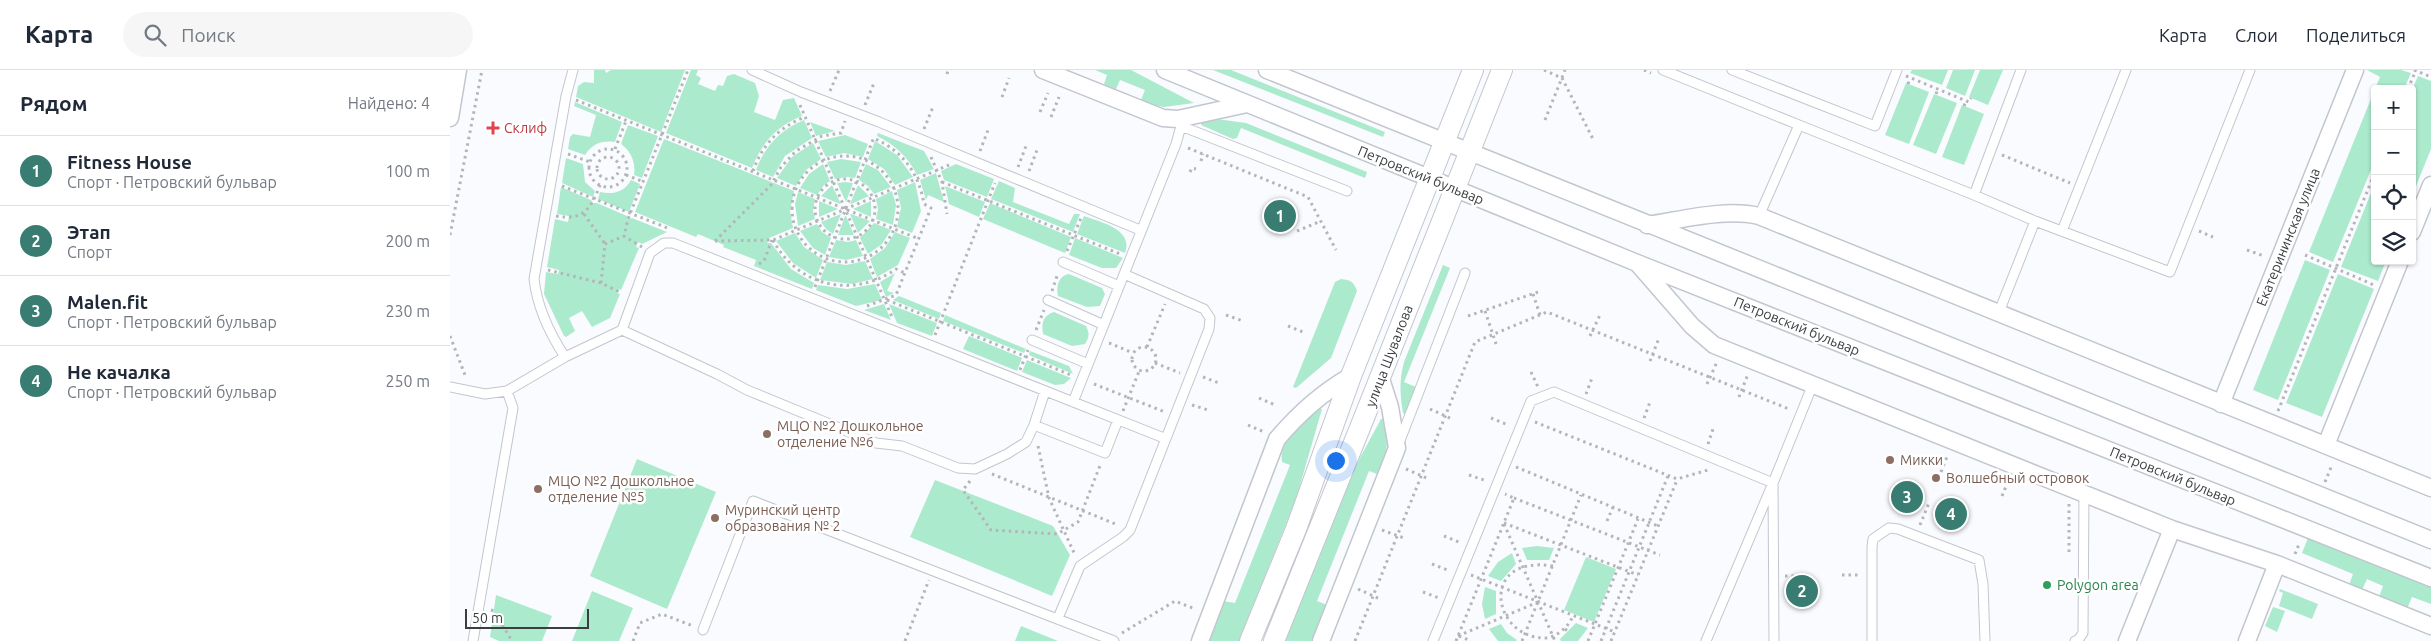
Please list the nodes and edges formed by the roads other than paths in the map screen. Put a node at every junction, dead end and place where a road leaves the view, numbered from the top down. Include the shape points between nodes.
1 (458, 70) edge
2 (573, 70) edge
3 (752, 70) edge
4 (1043, 70) edge
5 (1164, 70) edge
6 (1267, 70) edge
7 (1473, 70) edge
8 (1502, 70) edge
9 (1663, 70) edge
10 (1732, 70) edge
11 (2021, 70) edge
12 (2126, 70) edge
13 (2250, 70) edge
14 (2355, 70) edge
15 (1896, 71) edge
16 (1247, 104) junction
17 (450, 118) edge
18 (1180, 123) junction
19 (1798, 125) junction
20 (1443, 141) junction
21 (1469, 152) junction
22 (1428, 177) junction
23 (2431, 185) edge
24 (1454, 188) junction
25 (1347, 191) dead end
26 (1974, 195) junction
27 (1759, 216) junction
28 (2035, 221) junction
29 (2416, 222) edge
30 (1647, 225) junction
31 (1140, 230) junction
32 (2062, 231) junction
33 (1065, 258) road end
34 (1637, 262) junction
35 (2398, 265) edge
36 (1465, 273) dead end
37 (1124, 274) junction
38 (1120, 286) junction
39 (1048, 300) dead end
40 (2000, 312) junction
41 (1104, 325) junction
42 (622, 330) junction
43 (1032, 340) dead end
44 (565, 356) junction
45 (1088, 364) junction
46 (1351, 376) junction
47 (1381, 380) junction
48 (1813, 384) junction
49 (450, 387) edge
50 (507, 391) junction
51 (1045, 391) junction
52 (1072, 402) junction
53 (2221, 404) junction
54 (1118, 420) junction
55 (1034, 425) junction
56 (1164, 438) junction
57 (2326, 445) junction
58 (1397, 448) junction
59 (1772, 483) junction
60 (2431, 488) edge
61 (2084, 493) junction
62 (2172, 529) junction
63 (2431, 540) edge
64 (2277, 564) junction
65 (2431, 578) edge
66 (1058, 618) junction
67 (2431, 626) edge
68 (703, 630) road end
69 (1090, 631) junction
70 (473, 641) edge
71 (1086, 641) edge
72 (1114, 641) edge
73 (1200, 641) edge
74 (1250, 641) edge
75 (1274, 641) edge
76 (1321, 641) edge
77 (1433, 641) edge
78 (1706, 641) edge
79 (1774, 641) edge
80 (1872, 641) edge
81 (1985, 641) edge
82 (2075, 641) edge
83 (2127, 641) edge
84 (2247, 641) edge

1 - 17 street
2 - 44 lane via 534,279 536,293 555,342
3 - 31 lane
4 - 18 street
5 - 16 street, Петровский бульвар
6 - 20 street
7 - 20 street, улица Шувалова
8 - 21 street, улица Шувалова
9 - 19 lane
10 - 15 lane via 1875,126
11 - 26 lane
12 - 32 lane
13 - 32 lane via 2170,272
14 - 53 street, Екатерининская улица
16 - 18 street
16 - 22 street, Петровский бульвар
18 - 25 lane
18 - 31 lane via 1176,144
19 - 26 lane
19 - 27 lane
20 - 21 street
20 - 22 street, улица Шувалова
21 - 24 street, улица Шувалова
21 - 30 street
22 - 24 street, Петровский бульвар
22 - 46 street, улица Шувалова
23 - 29 street
24 - 34 street, Петровский бульвар
24 - 47 street, улица Шувалова
26 - 28 lane
27 - 30 street via 1709,216
27 - 40 street
28 - 32 lane
28 - 40 lane
30 - 63 street
31 - 37 lane
33 - 38 lane
34 - 48 street via 1692,326 1714,345
34 - 65 street, Петровский бульвар
35 - 57 street
36 - 58 lane
37 - 38 lane
37 - 56 lane via 1204,309 1210,318 1209,329
38 - 41 lane
39 - 41 lane
40 - 53 street
41 - 45 lane
42 - 44 lane
42 - 51 lane via 650,253 664,244 674,244
42 - 55 lane via 747,390 876,443 902,446 958,468 974,469 1007,454 1026,442
43 - 45 lane
44 - 50 lane
45 - 52 lane
46 - 73 street via 1325,391 1296,416 1277,439
46 - 74 street, улица Шувалова via 1296,529
47 - 58 street via 1390,407
47 - 75 street, улица Шувалова
48 - 59 lane
48 - 61 street
49 - 50 lane via 485,394
50 - 70 lane via 513,408
51 - 52 lane
51 - 55 lane
52 - 54 lane
53 - 57 street
54 - 55 lane via 1105,453
54 - 56 lane
56 - 66 lane via 1130,530 1080,566
57 - 60 street
58 - 76 street
59 - 77 lane via 1554,392 1531,401
59 - 78 lane
59 - 79 lane
61 - 62 street
61 - 82 lane via 2083,633
62 - 64 street
62 - 83 street
64 - 67 street
64 - 84 street
66 - 68 lane via 753,500
66 - 69 lane
69 - 71 lane
69 - 72 lane
80 - 81 lane via 1873,539 1889,528 1979,560

